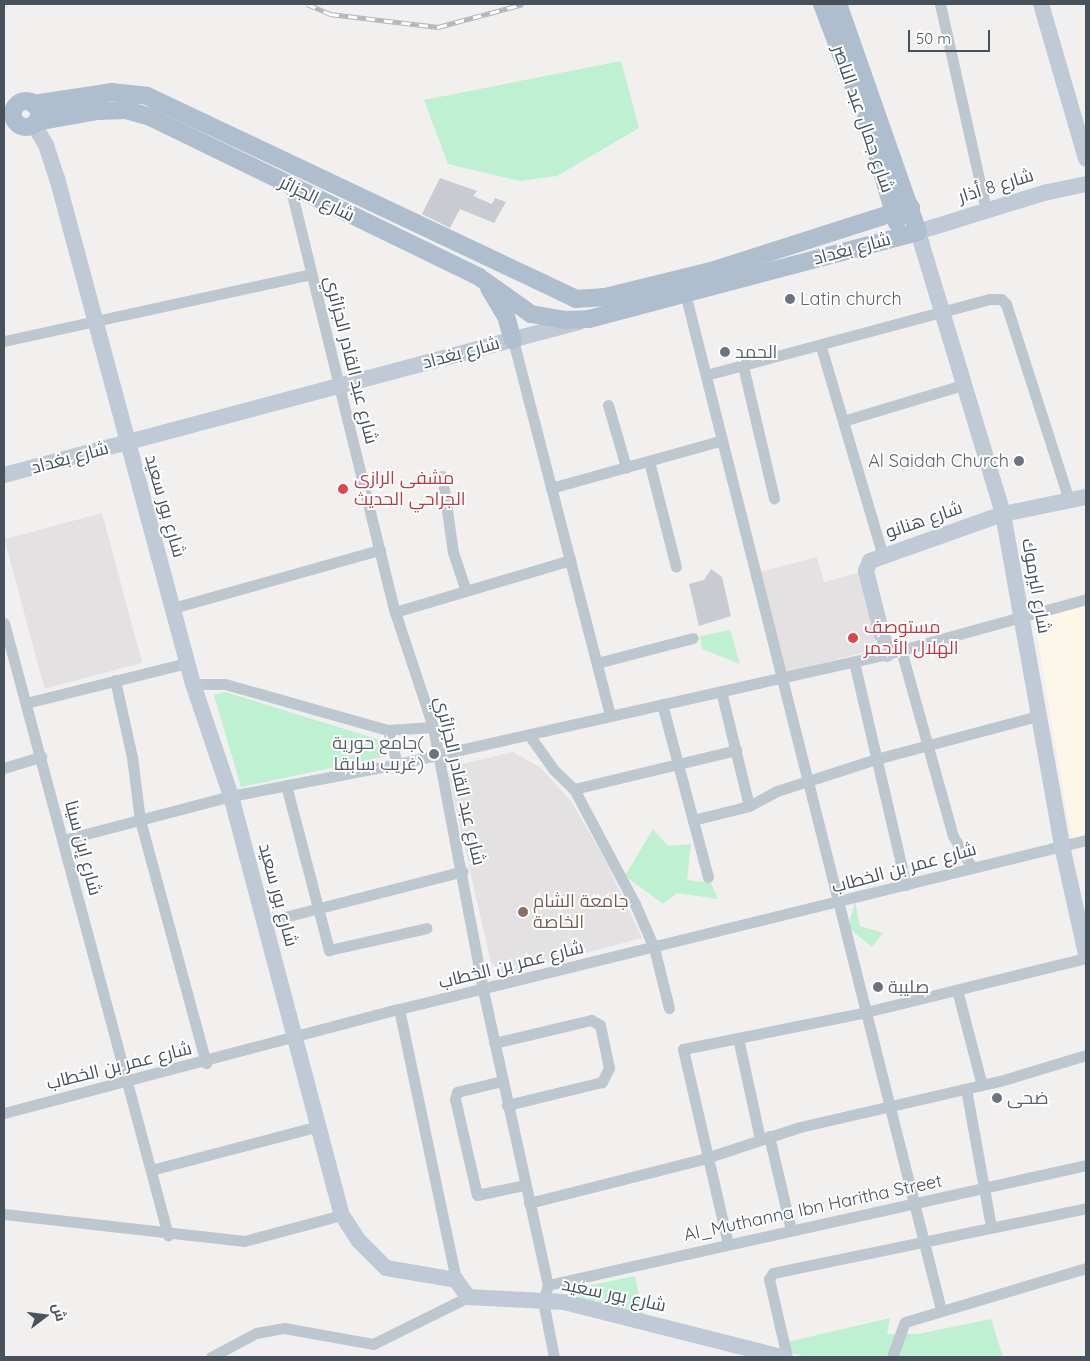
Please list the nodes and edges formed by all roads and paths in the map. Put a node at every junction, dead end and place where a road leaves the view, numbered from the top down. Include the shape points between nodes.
1 (822, 4) edge
2 (838, 4) edge
3 (940, 4) edge
4 (1041, 4) edge
5 (157, 100) junction
6 (19, 102) edge
7 (150, 118) junction
8 (23, 125) edge
9 (1086, 159) edge
10 (287, 164) junction
11 (1086, 184) edge
12 (290, 186) junction
13 (911, 207) junction
14 (986, 210) junction
15 (894, 213) junction
16 (910, 234) junction
17 (311, 274) junction
18 (479, 277) junction
19 (685, 293) junction
20 (589, 300) joint
21 (940, 314) junction
22 (589, 319) junction
23 (96, 321) junction
24 (512, 340) junction
25 (4, 341) edge
26 (821, 347) junction
27 (742, 366) junction
28 (706, 374) junction
29 (339, 385) junction
30 (962, 385) junction
31 (608, 405) dead end
32 (843, 421) junction
33 (719, 441) junction
34 (126, 443) junction
35 (649, 460) junction
36 (626, 467) junction
37 (4, 475) edge
38 (442, 476) dead end
39 (551, 488) junction
40 (1086, 497) edge
41 (774, 498) dead end
42 (1069, 500) junction
43 (1003, 514) junction
44 (380, 550) junction
45 (883, 556) junction
46 (570, 560) junction
47 (676, 567) dead end
48 (466, 591) junction
49 (1086, 599) edge
50 (173, 608) junction
51 (395, 612) junction
52 (1022, 618) junction
53 (4, 623) edge
54 (6, 637) edge
55 (693, 638) dead end
56 (894, 652) junction
57 (854, 662) junction
58 (188, 663) junction
59 (596, 663) junction
60 (784, 677) junction
61 (115, 680) junction
62 (193, 684) junction
63 (721, 691) junction
64 (26, 703) junction
65 (662, 704) junction
66 (610, 715) junction
67 (1038, 716) junction
68 (433, 727) junction
69 (388, 730) junction
70 (529, 735) junction
71 (927, 746) junction
72 (736, 750) junction
73 (437, 755) junction
74 (41, 757) junction
75 (876, 759) junction
76 (397, 764) junction
77 (678, 765) junction
78 (4, 768) edge
79 (810, 781) junction
80 (286, 785) junction
81 (574, 789) junction
82 (230, 796) junction
83 (749, 806) junction
84 (140, 820) junction
85 (693, 820) junction
86 (63, 840) junction
87 (1086, 840) edge
88 (1062, 846) junction
89 (972, 868) junction
90 (462, 871) junction
91 (708, 877) dead end
92 (906, 885) junction
93 (837, 904) junction
94 (318, 908) junction
95 (265, 922) junction
96 (427, 928) dead end
97 (654, 948) junction
98 (1086, 956) edge
99 (483, 990) junction
100 (957, 990) junction
101 (669, 1008) dead end
102 (399, 1009) junction
103 (866, 1012) junction
104 (294, 1038) junction
105 (738, 1038) junction
106 (494, 1043) junction
107 (1086, 1055) edge
108 (206, 1062) junction
109 (502, 1081) junction
110 (128, 1082) junction
111 (982, 1085) junction
112 (966, 1089) junction
113 (508, 1105) junction
114 (892, 1106) junction
115 (4, 1113) edge
116 (319, 1126) junction
117 (765, 1138) junction
118 (707, 1158) junction
119 (1086, 1165) edge
120 (151, 1170) junction
121 (525, 1185) junction
122 (984, 1188) junction
123 (529, 1203) junction
124 (916, 1203) junction
125 (1086, 1208) edge
126 (4, 1214) edge
127 (342, 1215) junction
128 (991, 1226) junction
129 (791, 1230) junction
130 (168, 1235) junction
131 (925, 1240) junction
132 (728, 1244) junction
133 (1086, 1268) edge
134 (456, 1280) junction
135 (545, 1293) junction
136 (468, 1297) junction
137 (941, 1310) junction
138 (211, 1357) edge
139 (554, 1357) edge
140 (782, 1357) edge
141 (787, 1357) edge
142 (892, 1357) edge

1 - 15 main road, شارع جمال عبد الناصر via 866,118
2 - 13 main road, شارع جمال عبد الناصر
3 - 14 street
4 - 9 main road
5 - 6 main road, شارع الجزائر via 111,92
5 - 7 main road
5 - 10 main road, شارع الجزائر
6 - 8 main road via 13,112
6 - 8 main road via 38,110
7 - 8 main road, شارع الجزائر via 126,110 98,111
7 - 12 main road, شارع الجزائر
8 - 23 main road, شارع بور سعيد via 46,145
10 - 12 main road
10 - 20 main road, شارع الجزائر via 553,291
11 - 14 main road, شارع 8 أذار
12 - 17 street, شارع عبد القادر الجزائري
12 - 18 main road, شارع الجزائر
13 - 15 main road, شارع بغداد
13 - 16 main road, شارع جمال عبد الناصر
14 - 16 main road, شارع 8 أذار
15 - 16 main road, شارع جمال عبد الناصر
15 - 20 main road, شارع بغداد via 711,271
16 - 19 main road, شارع بغداد
16 - 21 main road, شارع اليرموك
17 - 23 street
17 - 29 street, شارع عبد القادر الجزائري
18 - 22 main road, شارع الجزائر via 531,314 559,320
18 - 24 main road via 501,305
19 - 22 main road, شارع بغداد
19 - 28 street
21 - 26 street
21 - 30 main road, شارع اليرموك
21 - 42 street via 989,299 1006,304
22 - 24 main road, شارع بغداد
23 - 25 street
23 - 34 main road, شارع بور سعيد
24 - 29 main road, شارع بغداد
24 - 39 street
26 - 27 street
26 - 32 street
27 - 28 street
27 - 41 street
28 - 33 street
29 - 34 main road, شارع بغداد
29 - 44 street, شارع عبد القادر الجزائري
30 - 32 street
30 - 43 main road, شارع اليرموك
31 - 36 street
32 - 45 street
33 - 35 street
33 - 60 street
34 - 37 main road, شارع بغداد
34 - 50 main road, شارع بور سعيد
35 - 36 street
35 - 47 street
36 - 39 street
38 - 48 street via 453,552
39 - 46 street
40 - 42 main road, شارع هنانو
42 - 43 main road, شارع هنانو
43 - 45 main road, شارع هنانو
43 - 52 main road, شارع اليرموك
44 - 50 street
44 - 51 street, شارع عبد القادر الجزائري
45 - 56 main road, شارع هنانو via 870,561 866,571
46 - 48 street
46 - 59 street
48 - 51 street
49 - 52 street
50 - 58 main road, شارع بور سعيد
51 - 68 street, شارع عبد القادر الجزائري
52 - 56 street
52 - 67 main road, شارع اليرموك
53 - 54 street, شارع إبن سينا
54 - 64 street, شارع إبن سينا
55 - 59 street
56 - 57 street
56 - 71 street
57 - 60 street
57 - 75 street
58 - 61 street
58 - 62 main road, شارع بور سعيد
59 - 66 street
60 - 63 street
60 - 79 street
61 - 64 street
61 - 84 street via 132,756
62 - 69 street via 225,684
62 - 82 main road, شارع بور سعيد
63 - 65 street
63 - 72 street
64 - 74 street, شارع إبن سينا
65 - 66 street
65 - 77 street
66 - 70 street
67 - 71 street
67 - 88 main road, شارع اليرموك
68 - 69 street
68 - 73 street, شارع عبد القادر الجزائري
69 - 76 street
70 - 73 street
70 - 81 street via 554,770
71 - 75 street
71 - 89 street via 953,836
72 - 77 street
72 - 83 street
73 - 76 street
73 - 90 street, شارع عبد القادر الجزائري
74 - 78 street
74 - 86 street, شارع إبن سينا
75 - 79 street
75 - 92 street
76 - 80 street
77 - 81 street
77 - 85 street
79 - 83 street via 777,791
79 - 93 street
80 - 82 street
80 - 94 street
81 - 97 street
82 - 84 street
82 - 95 main road, شارع بور سعيد
83 - 85 street
84 - 86 street
84 - 108 street
85 - 91 street
86 - 110 street, شارع إبن سينا
87 - 88 street, شارع عمر بن الخطاب
88 - 89 street, شارع عمر بن الخطاب
88 - 98 main road, شارع اليرموك
89 - 92 street, شارع عمر بن الخطاب
90 - 94 street
90 - 99 street, شارع عبد القادر الجزائري
92 - 93 street, شارع عمر بن الخطاب
93 - 97 street, شارع عمر بن الخطاب
93 - 103 street
94 - 95 street
94 - 96 street via 330,950
95 - 104 main road, شارع بور سعيد
97 - 99 street, شارع عمر بن الخطاب
97 - 101 street
98 - 100 street
99 - 102 street, شارع عمر بن الخطاب
99 - 106 street, شارع عبد القادر الجزائري
100 - 103 street
100 - 111 street
102 - 104 street, شارع عمر بن الخطاب
102 - 134 street
103 - 105 street
103 - 114 street
104 - 108 street, شارع عمر بن الخطاب
104 - 116 main road, شارع بور سعيد
105 - 117 street
105 - 118 street via 681,1052
106 - 109 street, شارع عبد القادر الجزائري
106 - 113 street via 591,1020 600,1025 609,1068 602,1082
107 - 111 street
108 - 110 street, شارع عمر بن الخطاب
109 - 113 street, شارع عبد القادر الجزائري
109 - 121 street via 457,1092 455,1100 476,1193 481,1196
110 - 115 street, شارع عمر بن الخطاب
110 - 120 street, شارع إبن سينا
111 - 112 street
112 - 114 street
112 - 122 street
113 - 121 street, شارع عبد القادر الجزائري
114 - 117 street
114 - 124 street
116 - 120 street
116 - 127 main road, شارع بور سعيد
117 - 118 street
117 - 129 street
118 - 123 street
118 - 132 street
119 - 122 street, Al_Muthanna Ibn Haritha Street
120 - 130 street, شارع إبن سينا
121 - 123 street, شارع عبد القادر الجزائري
122 - 124 street, Al_Muthanna Ibn Haritha Street
122 - 128 street
123 - 135 street, شارع عبد القادر الجزائري
124 - 129 street, Al_Muthanna Ibn Haritha Street
124 - 131 street
125 - 128 street
126 - 130 street
127 - 130 street via 244,1242
127 - 134 main road, شارع بور سعيد via 359,1241 386,1268
128 - 131 street
129 - 132 street, Al_Muthanna Ibn Haritha Street
131 - 137 street
131 - 141 street via 773,1273 770,1281
132 - 135 street, Al_Muthanna Ibn Haritha Street
133 - 137 street
134 - 136 main road
135 - 136 main road, شارع بور سعيد
135 - 139 street, شارع عبد القادر الجزائري
135 - 140 main road, شارع بور سعيد
136 - 138 street via 373,1344 284,1328 256,1333
137 - 142 street via 905,1322

